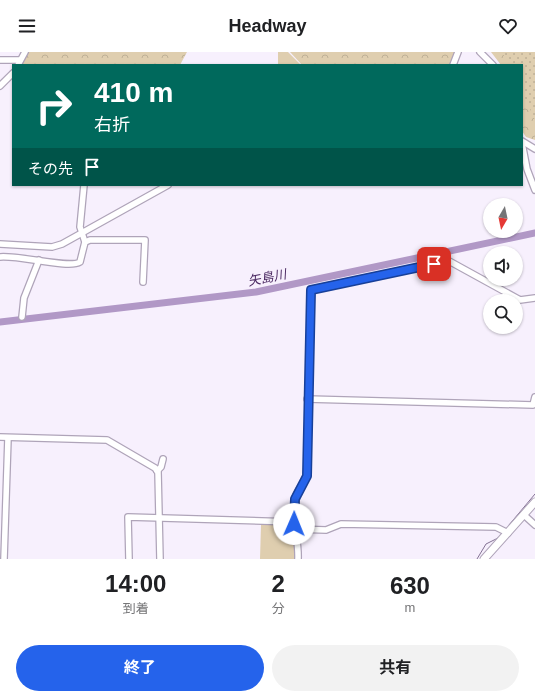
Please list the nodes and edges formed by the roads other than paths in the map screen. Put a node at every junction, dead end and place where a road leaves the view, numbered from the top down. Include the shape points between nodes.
1 (25, 52) edge
2 (458, 52) edge
3 (480, 52) edge
4 (0, 60) edge
5 (19, 63) edge
6 (453, 64) edge
7 (492, 64) edge
8 (12, 74) edge
9 (0, 86) edge
10 (523, 143) edge
11 (523, 147) edge
12 (535, 149) edge
13 (84, 186) edge
14 (166, 186) edge
15 (535, 190) edge
16 (81, 232) junction
17 (85, 242) junction
18 (0, 244) edge
19 (0, 257) edge
20 (39, 260) junction
21 (143, 282) dead end
22 (535, 298) edge
23 (22, 317) dead end
24 (535, 397) edge
25 (307, 399) junction
26 (0, 437) edge
27 (8, 438) junction
28 (163, 459) dead end
29 (157, 471) junction
30 (535, 502) edge
31 (524, 515) junction
32 (159, 519) junction
33 (535, 525) edge
34 (295, 526) junction
35 (508, 533) junction
36 (4, 559) edge
37 (129, 559) edge
38 (160, 559) edge
39 (298, 559) edge
40 (484, 559) edge

1 - 5 street
2 - 6 street
3 - 7 street
4 - 5 street
8 - 9 street
10 - 12 street
11 - 15 street via 527,169
13 - 16 street
14 - 16 street
16 - 17 street
16 - 18 street via 52,247
17 - 20 street via 82,258 76,265
17 - 21 street via 145,240
19 - 20 street
20 - 23 street via 24,298
22 - 25 street via 520,300 449,261 311,290
24 - 25 street via 532,405
25 - 34 street via 307,476 295,499
26 - 27 street
27 - 29 street via 107,440
27 - 36 street
28 - 29 street
29 - 32 street
30 - 31 main road
31 - 33 street
31 - 35 main road
32 - 34 street
32 - 37 street via 128,518
32 - 38 street
34 - 35 street via 326,530 341,524 496,528
34 - 39 street
35 - 40 main road

